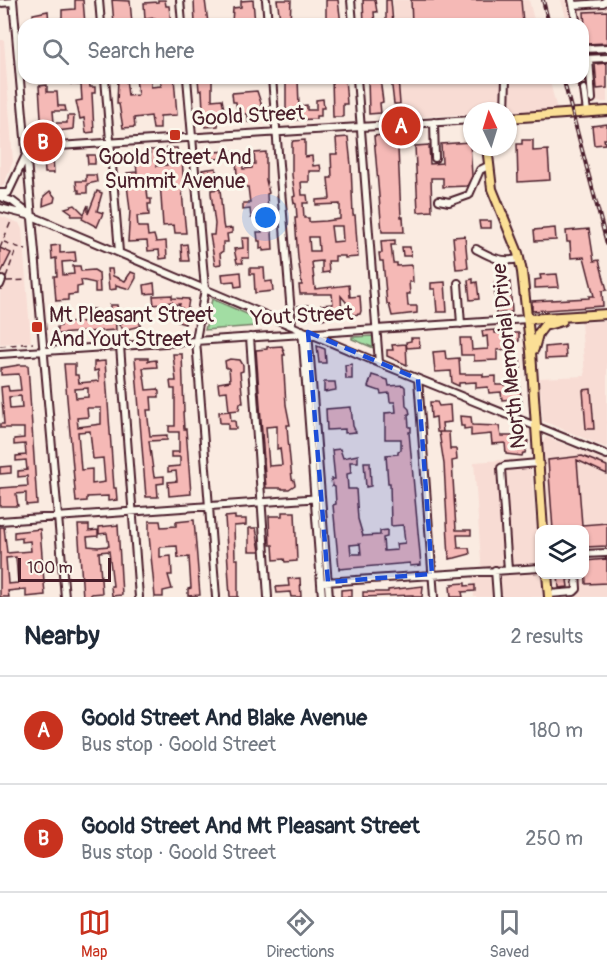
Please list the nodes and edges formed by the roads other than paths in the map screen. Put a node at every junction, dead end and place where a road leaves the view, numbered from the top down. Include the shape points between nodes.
1 (99, 0) edge
2 (180, 0) edge
3 (266, 0) edge
4 (351, 0) edge
5 (607, 0) edge
6 (13, 1) edge
7 (0, 3) edge
8 (573, 3) edge
9 (100, 18) edge
10 (182, 18) edge
11 (268, 18) edge
12 (352, 18) edge
13 (576, 18) edge
14 (607, 48) edge
15 (589, 49) edge
16 (607, 58) edge
17 (18, 59) edge
18 (589, 59) edge
19 (20, 84) edge
20 (105, 84) edge
21 (188, 84) edge
22 (272, 84) edge
23 (357, 84) edge
24 (506, 84) edge
25 (588, 84) tunnel mouth
26 (584, 89) tunnel mouth
27 (589, 100) junction
28 (505, 102) edge
29 (607, 111) edge
30 (587, 112) junction
31 (517, 117) edge
32 (463, 120) edge
33 (434, 122) junction
34 (361, 127) junction
35 (276, 132) junction
36 (192, 137) junction
37 (110, 142) junction
38 (26, 151) junction
39 (487, 156) edge
40 (435, 158) dead end
41 (488, 166) junction
42 (0, 195) edge
43 (439, 200) dead end
44 (0, 208) edge
45 (32, 216) junction
46 (476, 249) dead end
47 (119, 252) junction
48 (519, 259) junction
49 (458, 283) dead end
50 (205, 289) junction
51 (607, 314) edge
52 (567, 317) junction
53 (528, 319) junction
54 (461, 324) junction
55 (292, 326) junction
56 (377, 330) junction
57 (304, 332) junction
58 (250, 337) junction
59 (196, 340) junction
60 (120, 346) junction
61 (45, 351) junction
62 (531, 352) junction
63 (0, 354) edge
64 (379, 363) junction
65 (418, 379) junction
66 (535, 426) junction
67 (607, 455) edge
68 (538, 463) junction
69 (318, 498) junction
70 (261, 502) junction
71 (208, 507) junction
72 (132, 513) junction
73 (58, 518) junction
74 (0, 521) edge
75 (543, 525) edge
76 (606, 553) edge
77 (589, 554) edge
78 (535, 568) edge
79 (495, 570) junction
80 (508, 570) junction
81 (432, 574) junction
82 (547, 579) edge
83 (576, 579) edge
84 (325, 582) junction
85 (549, 595) edge
86 (65, 597) edge
87 (139, 597) edge
88 (216, 597) edge
89 (268, 597) edge
90 (322, 597) edge
91 (329, 597) edge
92 (434, 597) edge
93 (497, 597) edge

1 - 9 street
2 - 10 street
3 - 11 street
4 - 12 street
5 - 8 street
6 - 7 street
6 - 17 street
8 - 13 street
14 - 15 street
16 - 18 street
19 - 38 street
20 - 37 street
21 - 36 street
22 - 35 street
23 - 34 street
24 - 28 street
25 - 27 street
26 - 27 street
27 - 30 street
29 - 30 main road
30 - 31 main road
32 - 33 street, Goold Street
33 - 34 street, Goold Street
33 - 40 street
34 - 35 street, Goold Street
34 - 56 street
35 - 36 street, Goold Street
35 - 55 street
36 - 37 street, Goold Street
36 - 50 street
37 - 38 street, Goold Street
37 - 47 street
38 - 42 street via 8,193
38 - 45 street
39 - 41 main road, North Memorial Drive
41 - 43 street via 480,170 469,195 449,202
41 - 48 main road, North Memorial Drive via 497,204
42 - 45 street
44 - 45 street
45 - 47 street
45 - 61 street
46 - 48 street via 496,260
47 - 50 street
48 - 53 main road, North Memorial Drive
49 - 54 street
50 - 55 street
50 - 59 street
51 - 52 main road, Yout Street
52 - 53 main road, Yout Street
52 - 62 main road via 544,326
53 - 54 street, Yout Street
53 - 62 main road, North Memorial Drive
54 - 56 street, Yout Street
55 - 57 street
56 - 57 street, Yout Street
56 - 64 street
57 - 58 street, Yout Street
57 - 64 street
57 - 69 street
58 - 59 street, Yout Street
58 - 70 street
59 - 60 street, Yout Street
59 - 71 street
60 - 61 street, Yout Street
60 - 72 street
61 - 63 street, Yout Street
61 - 73 street
62 - 66 main road, North Memorial Drive
64 - 65 street
65 - 66 street
65 - 81 street
66 - 67 street
66 - 68 main road, North Memorial Drive
68 - 75 main road, North Memorial Drive
68 - 80 street via 501,468
69 - 70 street
69 - 84 street
70 - 71 street
70 - 89 street
71 - 72 street
71 - 88 street
72 - 73 street
72 - 87 street
73 - 74 street
73 - 86 street
76 - 77 street
78 - 80 street
79 - 80 street
79 - 81 street
79 - 93 street
81 - 84 street
81 - 92 street
82 - 85 main road
83 - 85 street via 574,592
84 - 90 street
84 - 91 street

